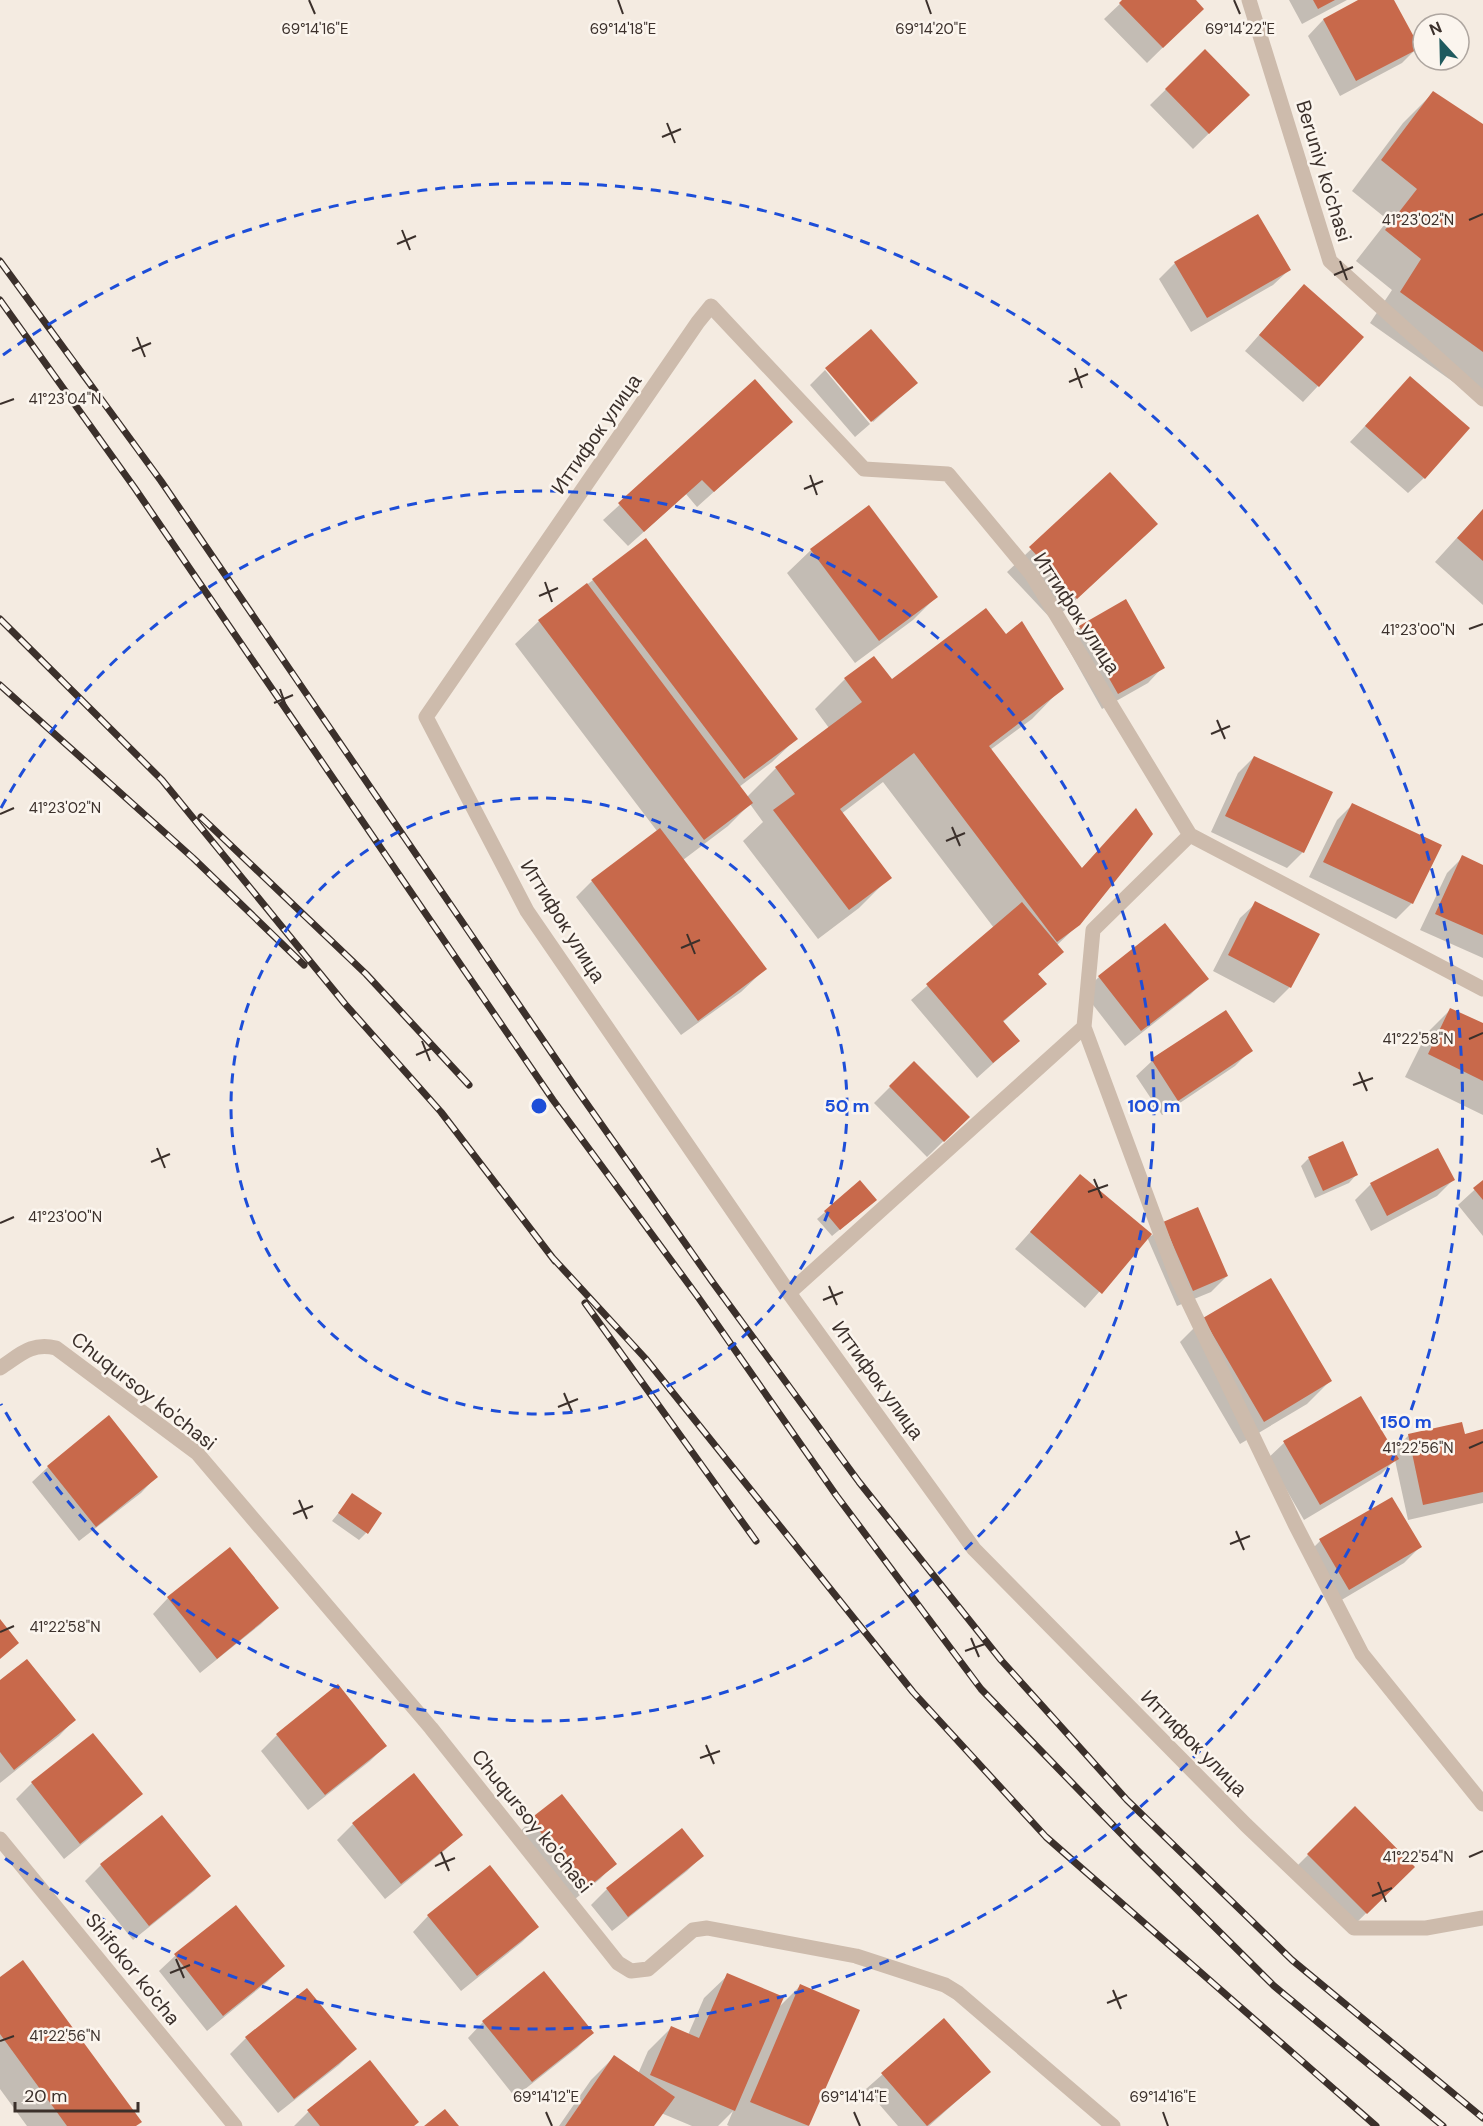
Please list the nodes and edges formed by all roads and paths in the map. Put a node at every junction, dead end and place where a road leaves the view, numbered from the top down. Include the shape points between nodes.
1 (1249, 0) edge
2 (1483, 399) edge
3 (1190, 835) junction
4 (1483, 988) edge
5 (1084, 1027) junction
6 (789, 1293) junction
7 (0, 1368) edge
8 (1483, 1804) edge
9 (0, 1839) edge
10 (1483, 1918) edge
11 (235, 2126) edge
12 (1113, 2126) edge

1 - 2 street, Beruniy ko'chasi via 1330,261
3 - 4 street
3 - 5 street via 1093,930
3 - 6 street, Иттифок улица via 1032,575 948,474 864,470 711,306 426,717 526,911
5 - 6 street
5 - 8 street via 1178,1278 1295,1524 1362,1654
6 - 10 street, Иттифок улица via 974,1549 1246,1825 1354,1928 1426,1928
7 - 12 street, Chuqursoy ko'chasi via 30,1348 56,1348 197,1453 431,1728 618,1963 631,1971 648,1969 693,1930 707,1928 856,1956 945,1985
9 - 11 street, Shifokor ko'cha

